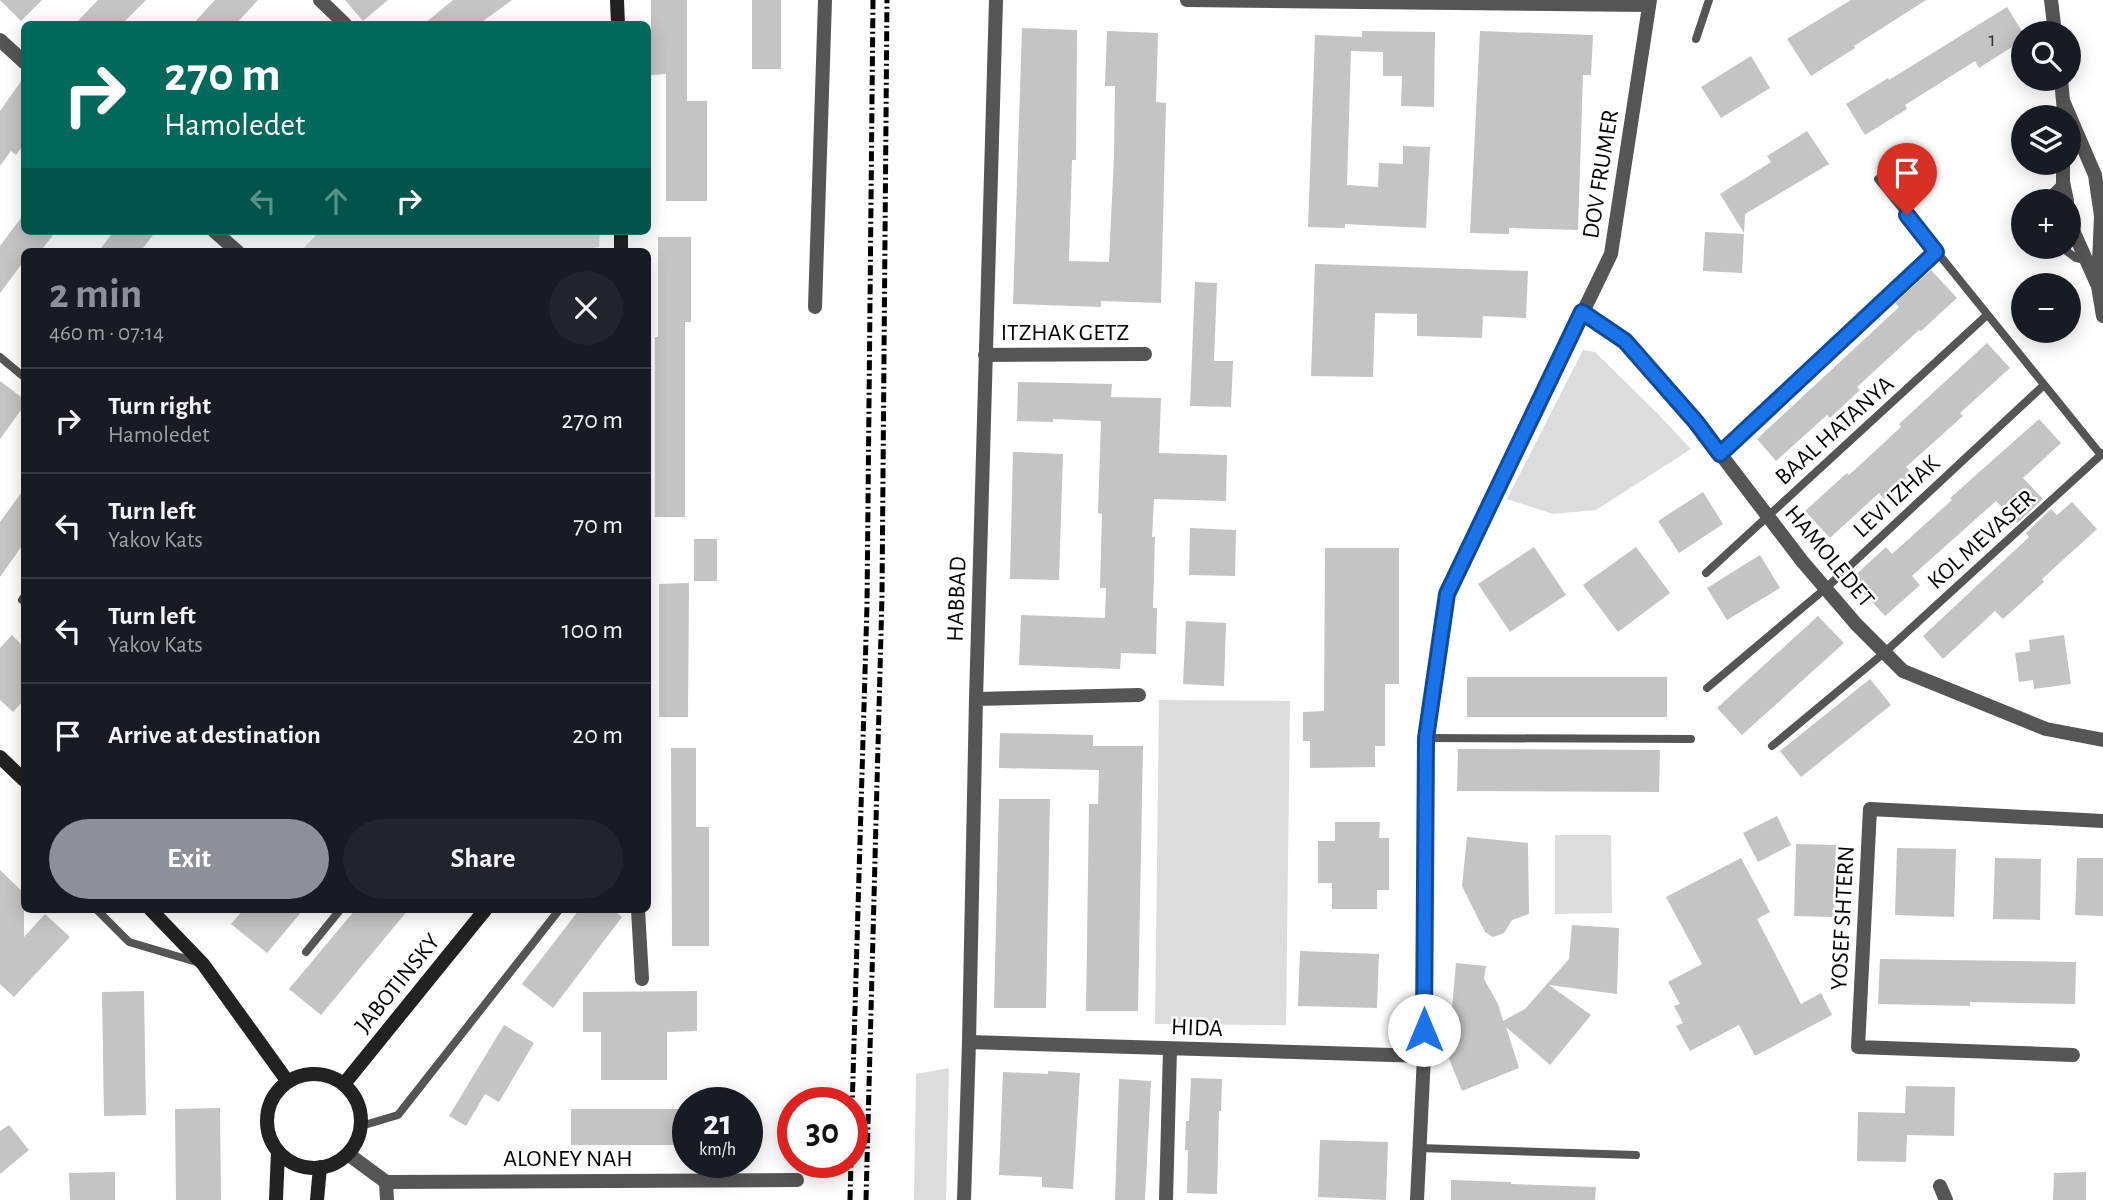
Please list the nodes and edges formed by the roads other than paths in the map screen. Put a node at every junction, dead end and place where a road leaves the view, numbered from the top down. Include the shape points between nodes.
1 (320, 0) edge
2 (617, 0) edge
3 (825, 0) edge
4 (996, 0) edge
5 (1187, 0) edge
6 (1709, 0) edge
7 (2052, 0) edge
8 (1358, 1) edge
9 (1650, 2) edge
10 (342, 21) edge
11 (618, 21) edge
12 (2054, 21) edge
13 (1696, 39) dead end
14 (0, 40) edge
15 (21, 59) edge
16 (2081, 146) edge
17 (2063, 175) edge
18 (2095, 176) junction
19 (1878, 179) dead end
20 (2063, 182) junction
21 (2056, 189) edge
22 (2064, 189) edge
23 (2101, 216) junction
24 (2081, 230) edge
25 (219, 235) edge
26 (233, 248) edge
27 (2081, 251) edge
28 (1936, 252) junction
29 (2080, 259) edge
30 (2085, 260) junction
31 (2098, 286) junction
32 (815, 307) dead end
33 (1582, 312) junction
34 (1987, 316) junction
35 (2103, 316) edge
36 (1145, 354) dead end
37 (985, 355) junction
38 (0, 357) edge
39 (21, 374) edge
40 (2044, 385) junction
41 (1720, 454) junction
42 (2102, 454) edge
43 (1767, 516) junction
44 (1706, 573) dead end
45 (1826, 587) junction
46 (1884, 653) junction
47 (1707, 688) dead end
48 (1139, 695) dead end
49 (975, 699) junction
50 (1426, 738) junction
51 (1691, 739) dead end
52 (2103, 740) edge
53 (1772, 746) dead end
54 (0, 757) edge
55 (21, 777) edge
56 (2103, 821) edge
57 (100, 913) edge
58 (153, 913) edge
59 (338, 913) edge
60 (483, 913) edge
61 (557, 913) edge
62 (638, 913) edge
63 (306, 952) dead end
64 (203, 964) junction
65 (642, 979) dead end
66 (970, 1042) junction
67 (1170, 1049) junction
68 (2073, 1055) dead end
69 (1424, 1056) junction
70 (288, 1082) junction
71 (344, 1084) junction
72 (361, 1126) junction
73 (1419, 1148) junction
74 (278, 1151) junction
75 (348, 1154) junction
76 (1636, 1155) dead end
77 (320, 1167) junction
78 (797, 1180) dead end
79 (386, 1182) junction
80 (1940, 1186) dead end
81 (276, 1200) edge
82 (317, 1200) edge
83 (387, 1200) edge
84 (964, 1200) edge
85 (1166, 1200) edge
86 (1417, 1200) edge
87 (1945, 1200) edge

1 - 10 street
2 - 11 street
3 - 32 street
4 - 37 street, HABBAD
5 - 8 street
6 - 13 lane
7 - 12 street
8 - 9 street
9 - 33 street, DOV FRUMER via 1611,254
14 - 15 street
16 - 18 street
17 - 20 street
18 - 20 street via 2078,170
18 - 23 street
19 - 28 lane
20 - 21 lane
20 - 22 street
23 - 24 street via 2095,226
23 - 31 street
25 - 26 street
27 - 30 street
28 - 34 lane
28 - 41 lane
29 - 30 lane
30 - 31 street
31 - 35 street
33 - 41 street, HAMOLEDET via 1625,341
33 - 50 street, DOV FRUMER via 1447,594
34 - 40 lane
34 - 43 lane, BAAL HATANYA
36 - 37 street, ITZHAK GETZ
37 - 49 street, HABBAD
38 - 39 lane
40 - 42 lane
40 - 45 lane, LEVI IZHAK
41 - 43 street, HAMOLEDET
42 - 46 lane, KOL MEVASER
43 - 44 lane, BAAL HATANYA
43 - 45 street, HAMOLEDET
45 - 46 street, HAMOLEDET
45 - 47 lane, LEVI IZHAK
46 - 52 street, HAMOLEDET via 1903,671 1973,700 2046,729
46 - 53 lane, KOL MEVASER
48 - 49 street
49 - 66 street, HABBAD
50 - 51 lane
50 - 69 street, DOV FRUMER
54 - 55 street
56 - 68 street, YOSEF SHTERN via 1870,809 1858,1047
57 - 64 lane via 129,942
58 - 64 street
59 - 63 lane
60 - 71 street, JABOTINSKY
61 - 72 lane via 398,1115
62 - 65 street
64 - 70 street
66 - 67 street, HIDA
66 - 84 street, HABBAD
67 - 69 street, HIDA
67 - 85 street
69 - 73 street, DOV FRUMER
70 - 71 street via 316,1073
70 - 74 street via 269,1107 270,1138
71 - 72 street via 355,1096
72 - 75 street
73 - 76 lane
73 - 86 street, DOV FRUMER
74 - 77 street via 305,1167
74 - 81 street
75 - 77 street
75 - 79 street
77 - 82 street
78 - 79 street, ALONEY NAH
79 - 83 street
80 - 87 street

